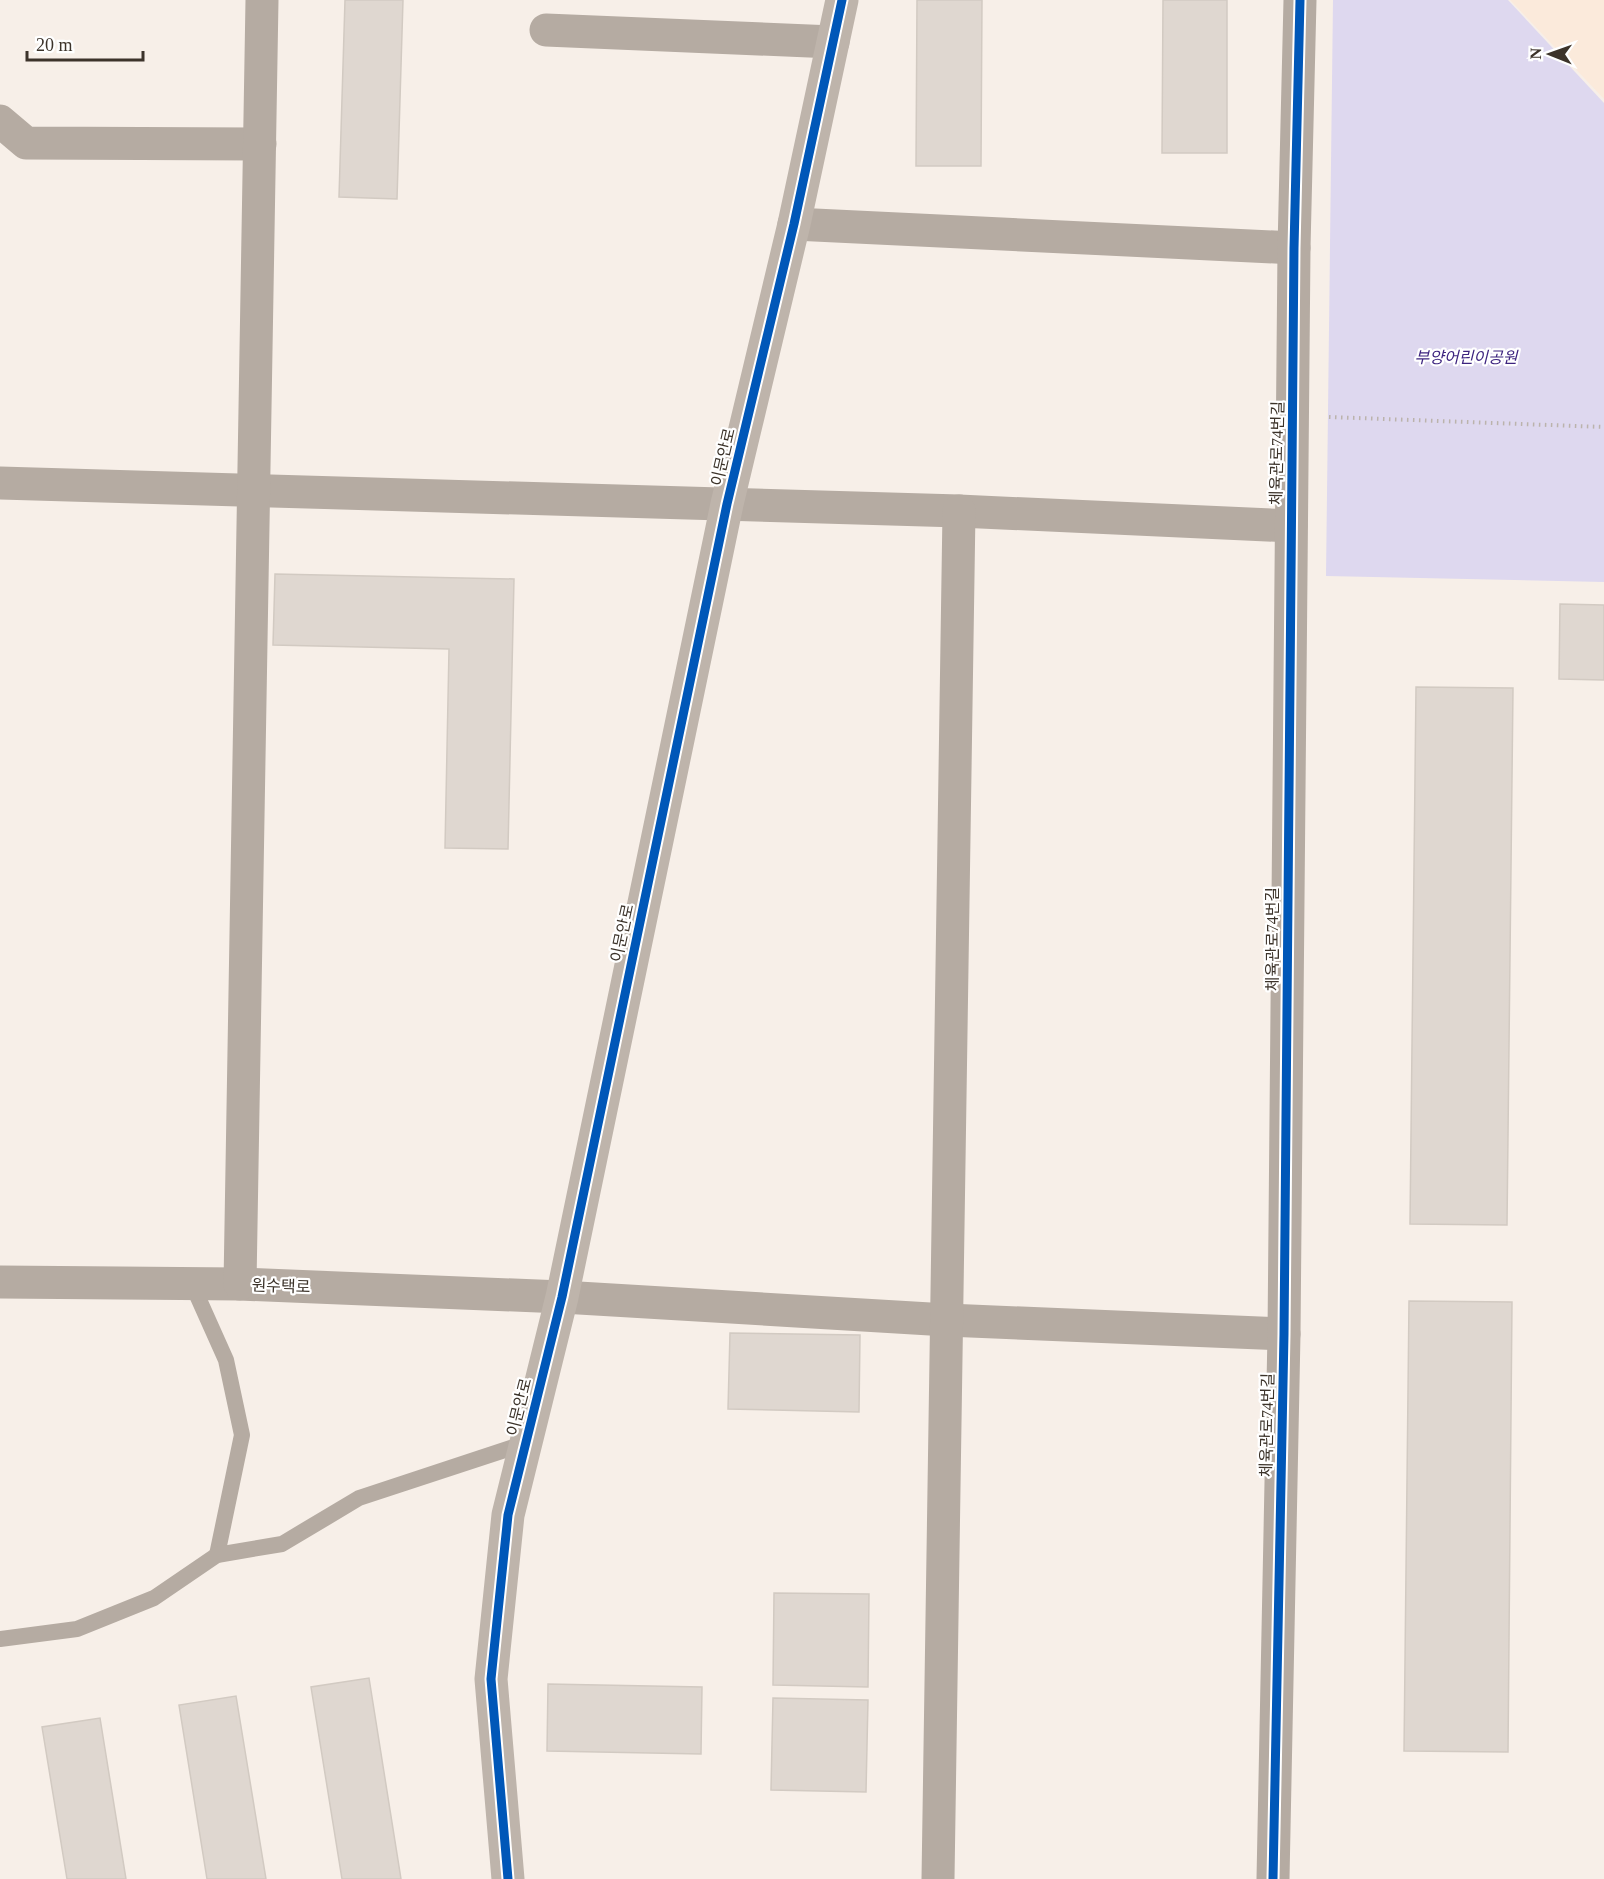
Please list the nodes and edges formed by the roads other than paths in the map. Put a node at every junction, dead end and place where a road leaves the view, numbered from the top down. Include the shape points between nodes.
1 (262, 0) edge
2 (842, 0) edge
3 (1300, 0) edge
4 (546, 30) dead end
5 (833, 42) junction
6 (0, 121) edge
7 (260, 144) junction
8 (794, 224) junction
9 (1294, 248) junction
10 (0, 483) edge
11 (254, 490) junction
12 (728, 504) junction
13 (959, 511) junction
14 (1291, 526) junction
15 (0, 1282) edge
16 (192, 1284) junction
17 (240, 1284) junction
18 (562, 1297) junction
19 (947, 1320) junction
20 (1284, 1334) junction
21 (526, 1443) junction
22 (216, 1555) junction
23 (0, 1639) edge
24 (507, 1879) edge
25 (938, 1879) edge
26 (1273, 1879) edge

1 - 7 street
2 - 5 street, 이문안로
3 - 9 street, 체육관로74번길
4 - 5 street
5 - 8 street, 이문안로
6 - 7 street via 26,143
7 - 11 street
8 - 9 street
8 - 12 street, 이문안로
9 - 14 street, 체육관로74번길
10 - 11 street
11 - 12 street
11 - 17 street
12 - 13 street
12 - 18 street, 이문안로
13 - 14 street
13 - 19 street
14 - 20 street, 체육관로74번길
15 - 16 street, 원수택로
16 - 17 street, 원수택로
16 - 22 lane via 226,1360 242,1435
17 - 18 street, 원수택로
18 - 19 street, 원수택로
18 - 21 street, 이문안로
19 - 20 street, 원수택로
19 - 25 street
20 - 26 street, 체육관로74번길
21 - 22 lane via 359,1498 282,1544
21 - 24 street, 이문안로 via 508,1515 491,1679
22 - 23 lane via 154,1598 77,1629

